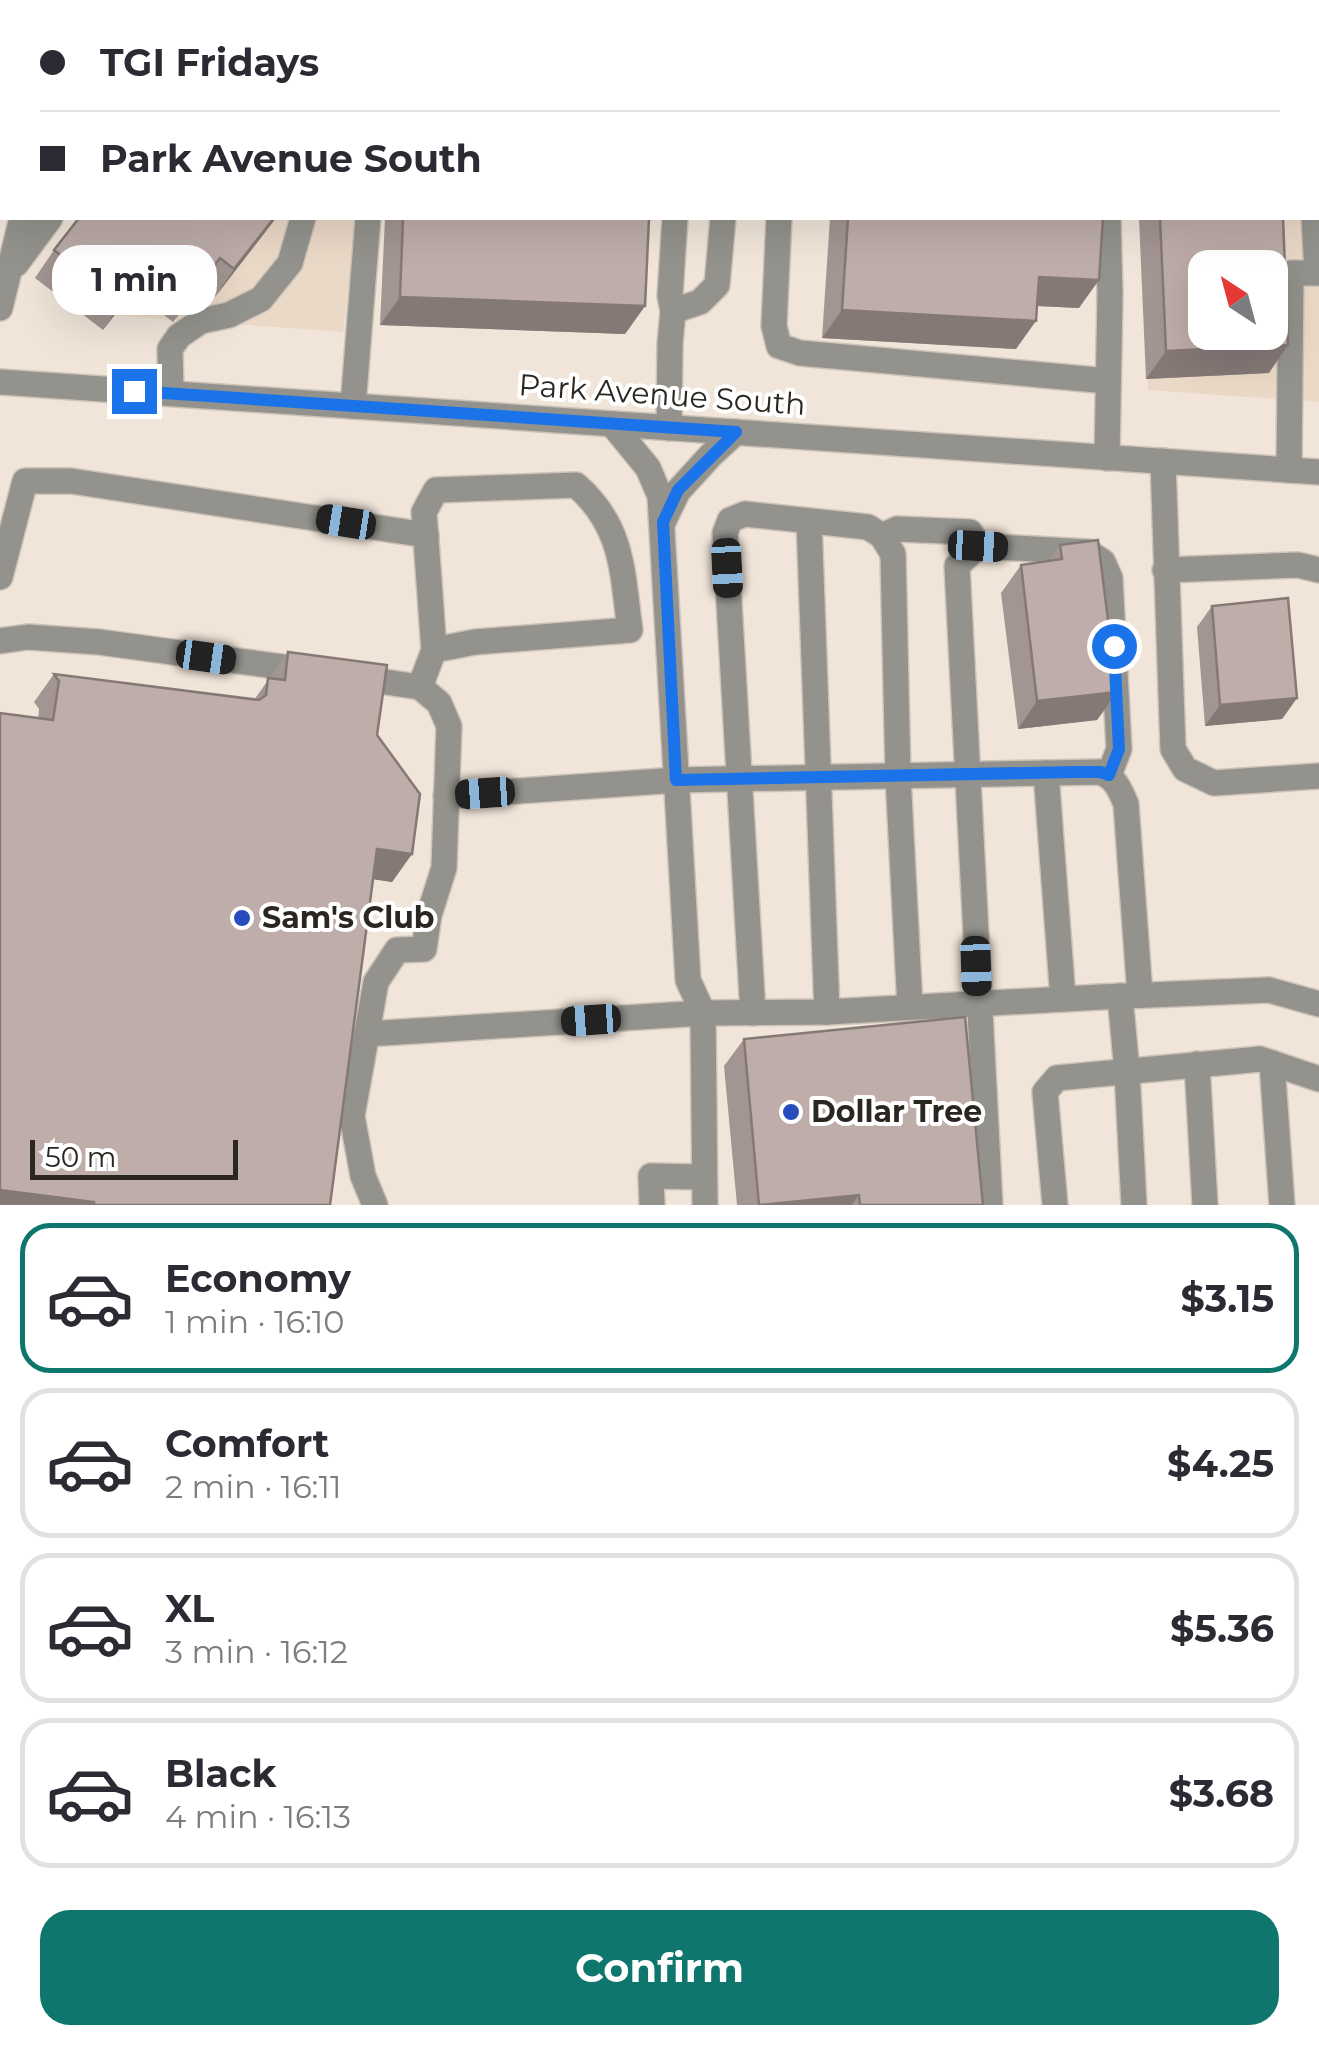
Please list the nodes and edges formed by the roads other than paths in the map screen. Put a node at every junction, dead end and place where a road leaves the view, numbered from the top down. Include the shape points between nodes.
1 (22, 220) edge
2 (49, 220) edge
3 (302, 220) edge
4 (368, 220) edge
5 (676, 220) edge
6 (722, 220) edge
7 (779, 220) edge
8 (1108, 220) edge
9 (1314, 220) edge
10 (10, 272) junction
11 (1318, 273) edge
12 (0, 308) edge
13 (673, 312) junction
14 (1108, 380) junction
15 (0, 382) edge
16 (171, 393) junction
17 (353, 406) junction
18 (612, 424) junction
19 (669, 428) junction
20 (736, 432) junction
21 (1107, 458) junction
22 (1162, 461) junction
23 (1289, 470) junction
24 (1319, 472) edge
25 (810, 521) junction
26 (663, 522) junction
27 (426, 535) junction
28 (882, 536) junction
29 (978, 546) junction
30 (1165, 570) junction
31 (1319, 570) edge
32 (0, 577) edge
33 (0, 641) edge
34 (434, 650) junction
35 (420, 687) junction
36 (1046, 773) junction
37 (1109, 775) junction
38 (898, 776) junction
39 (970, 776) junction
40 (1319, 776) edge
41 (820, 777) junction
42 (739, 778) junction
43 (676, 780) junction
44 (446, 796) junction
45 (1130, 995) junction
46 (1063, 999) junction
47 (978, 1004) junction
48 (1319, 1004) edge
49 (910, 1007) junction
50 (826, 1012) junction
51 (703, 1013) junction
52 (753, 1013) junction
53 (366, 1034) junction
54 (1272, 1063) junction
55 (1197, 1064) junction
56 (1127, 1071) junction
57 (1319, 1078) edge
58 (704, 1177) junction
59 (375, 1205) edge
60 (652, 1205) edge
61 (704, 1205) edge
62 (990, 1205) edge
63 (1055, 1205) edge
64 (1134, 1205) edge
65 (1204, 1205) edge
66 (1282, 1205) edge

1 - 10 street
2 - 10 street
3 - 16 street via 290,264 261,298 179,336 170,349
4 - 17 street
5 - 13 street
6 - 13 street via 718,286
7 - 14 street via 779,346
8 - 14 street
9 - 11 street
10 - 12 street
11 - 23 street via 1291,273
13 - 19 street
14 - 21 street
15 - 16 street, Park Avenue South
16 - 17 street, Park Avenue South
17 - 18 street, Park Avenue South
18 - 19 street, Park Avenue South
18 - 26 street via 655,480
19 - 20 street, Park Avenue South
20 - 21 street, Park Avenue South
20 - 26 street via 678,490
21 - 22 street, Park Avenue South
22 - 23 street, Park Avenue South
22 - 30 street
23 - 24 street, Park Avenue South
25 - 28 street via 868,526
25 - 41 street
25 - 42 street via 745,514 730,520 725,533
26 - 43 street
27 - 32 street via 71,481 24,480
27 - 34 street
27 - 34 street via 424,512 436,490 576,486 612,529 630,630
28 - 29 street via 897,529 970,532
28 - 38 street via 892,554 895,585
29 - 37 street via 1088,552 1103,562 1110,578 1119,749
29 - 39 street via 957,566
30 - 31 street
30 - 40 street via 1173,749 1185,769 1214,783
33 - 35 street via 99,642
34 - 35 street
35 - 44 street via 439,703 448,726
36 - 37 street
36 - 39 street
36 - 46 street
37 - 45 street via 1126,804
38 - 39 street
38 - 41 street
38 - 49 street
39 - 47 street
41 - 42 street
41 - 50 street
42 - 43 street
42 - 52 street
43 - 44 street
43 - 51 street via 688,980
44 - 53 street via 444,868 424,948 397,950 376,982
45 - 46 street
45 - 48 street via 1269,990
45 - 56 street
46 - 47 street
47 - 49 street
47 - 62 street
49 - 50 street
50 - 52 street
51 - 52 street
51 - 53 street
51 - 58 street
53 - 59 street via 352,1116
54 - 55 street
54 - 57 street
54 - 66 street
55 - 56 street
55 - 65 street
56 - 63 street via 1056,1078 1045,1092
56 - 64 street
58 - 60 street via 651,1176
58 - 61 street

